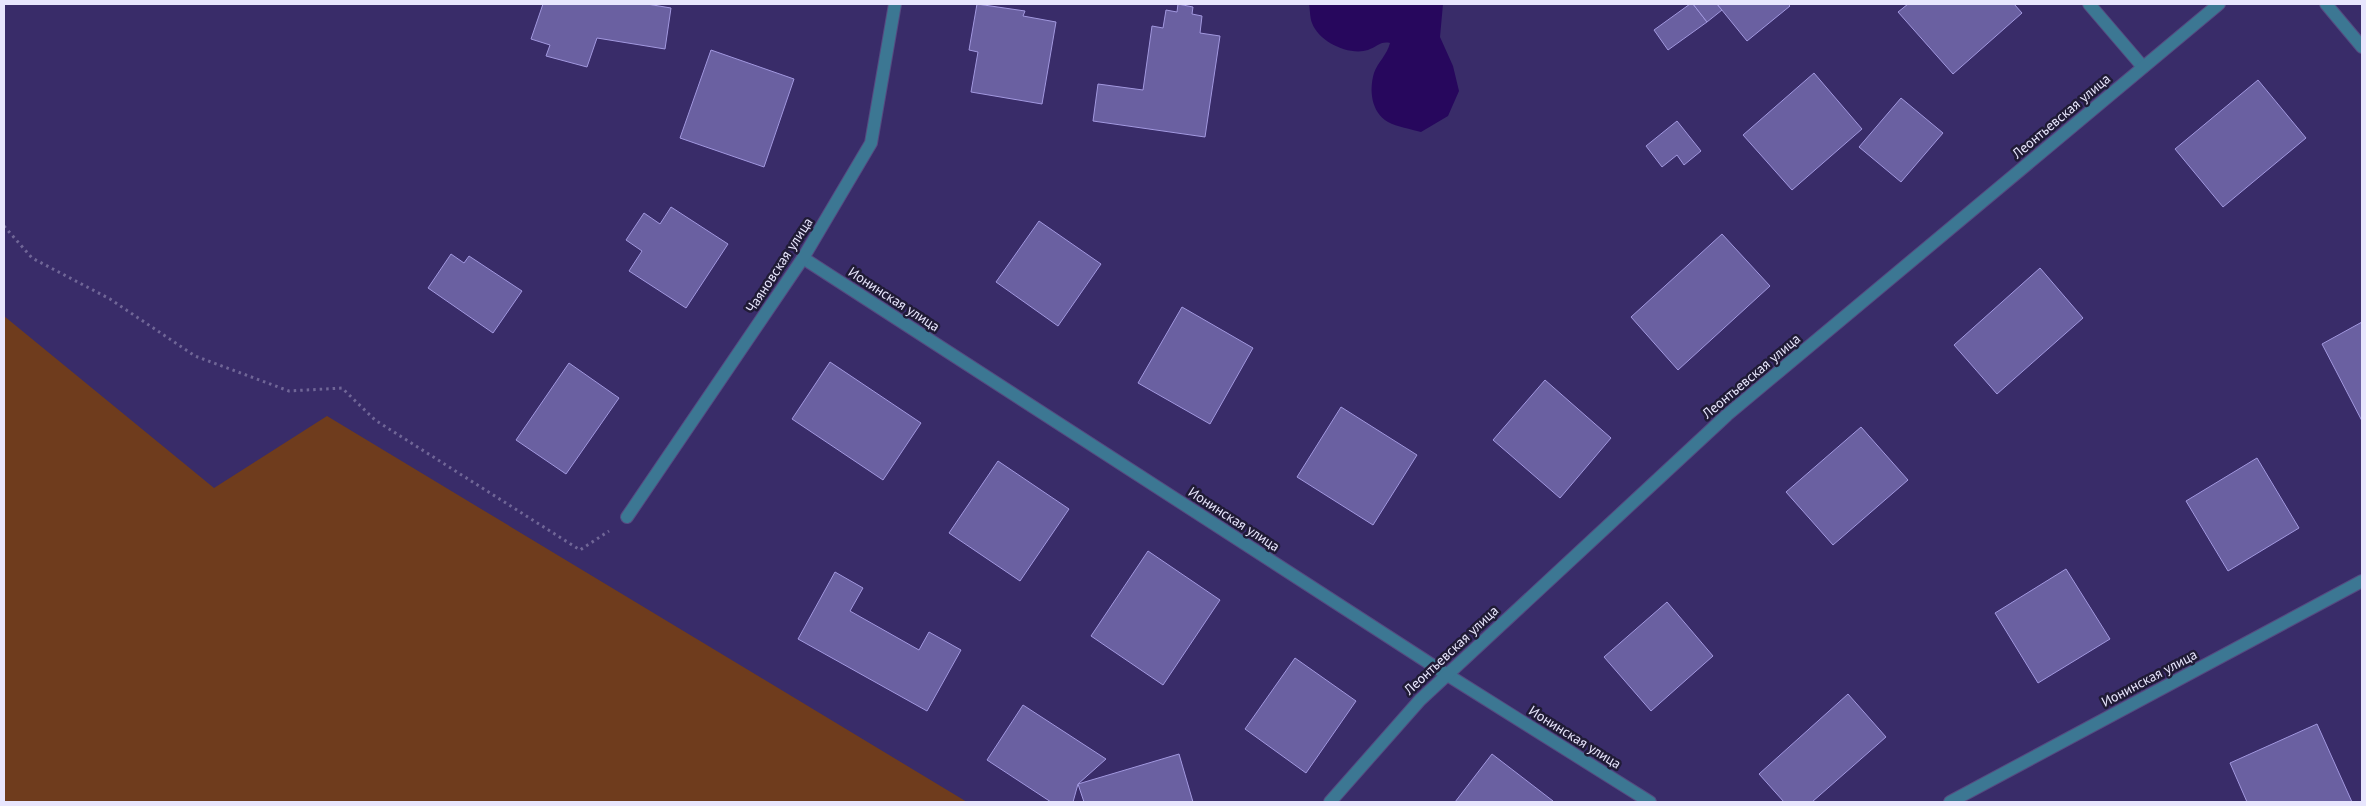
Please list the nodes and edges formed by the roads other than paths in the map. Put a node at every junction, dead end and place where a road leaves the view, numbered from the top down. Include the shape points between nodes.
1 (895, 4) edge
2 (2089, 4) edge
3 (2219, 4) edge
4 (2326, 4) edge
5 (2362, 47) edge
6 (2143, 67) junction
7 (803, 258) junction
8 (627, 517) road end
9 (2362, 581) edge
10 (1446, 674) junction
11 (1330, 802) edge
12 (1650, 802) edge
13 (1950, 802) edge

1 - 7 lane, Чаяновская улица via 871,143
2 - 6 lane
3 - 6 lane, Леонтьевская улица
4 - 5 lane
6 - 10 lane, Леонтьевская улица via 1727,415
7 - 8 lane, Чаяновская улица
7 - 10 lane, Ионинская улица
9 - 13 lane, Ионинская улица
10 - 11 lane, Леонтьевская улица
10 - 12 lane, Ионинская улица

